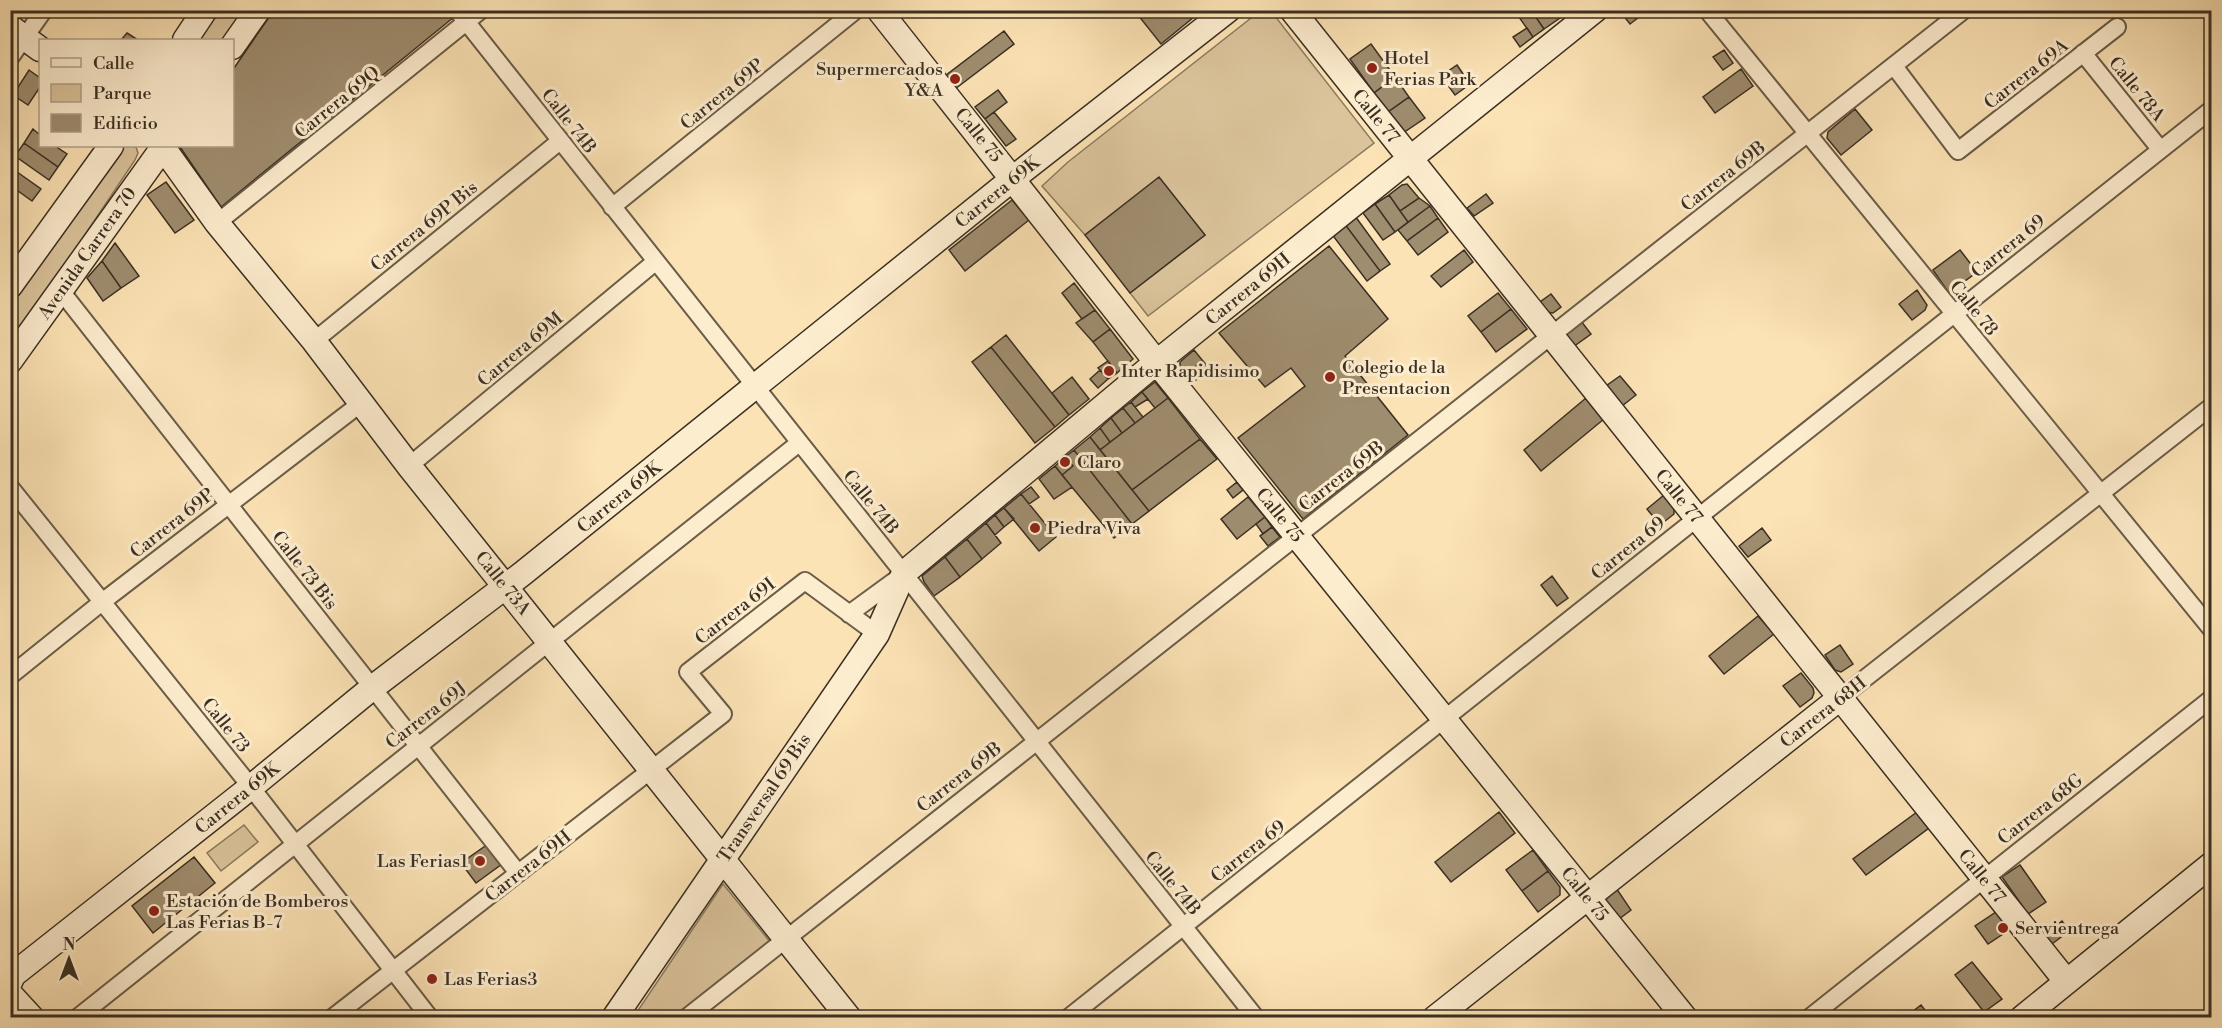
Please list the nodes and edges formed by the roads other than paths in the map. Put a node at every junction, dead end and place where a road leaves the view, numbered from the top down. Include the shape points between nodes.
1 (44, 10) edge
2 (205, 10) edge
3 (258, 10) edge
4 (482, 10) edge
5 (856, 10) edge
6 (879, 10) edge
7 (1228, 10) edge
8 (1292, 10) edge
9 (1595, 10) edge
10 (1707, 10) edge
11 (1936, 10) edge
12 (1964, 10) edge
13 (461, 17) edge
14 (1947, 24) junction
15 (2117, 27) dead end
16 (25, 38) edge
17 (186, 39) edge
18 (234, 44) edge
19 (2083, 53) junction
20 (10, 58) edge
21 (1894, 66) junction
22 (2210, 112) edge
23 (1807, 134) junction
24 (560, 141) junction
25 (110, 147) edge
26 (162, 147) edge
27 (164, 147) edge
28 (2160, 148) junction
29 (1410, 159) junction
30 (1014, 178) junction
31 (612, 207) junction
32 (217, 223) junction
33 (655, 262) junction
34 (10, 286) edge
35 (61, 291) junction
36 (1954, 314) junction
37 (1551, 336) junction
38 (314, 341) junction
39 (10, 361) edge
40 (1156, 362) junction
41 (755, 388) junction
42 (360, 404) junction
43 (2211, 406) edge
44 (799, 443) junction
45 (409, 465) junction
46 (10, 487) edge
47 (2100, 494) junction
48 (228, 504) junction
49 (1697, 518) junction
50 (1297, 536) junction
51 (904, 573) junction
52 (506, 586) junction
53 (102, 602) junction
54 (849, 614) junction
55 (2211, 630) edge
56 (877, 634) junction
57 (550, 641) junction
58 (10, 676) edge
59 (372, 687) junction
60 (1840, 698) junction
61 (2211, 698) edge
62 (723, 714) joint
63 (1444, 719) junction
64 (1036, 742) junction
65 (418, 746) junction
66 (652, 770) junction
67 (251, 788) junction
68 (294, 844) junction
69 (722, 859) junction
70 (2211, 864) edge
71 (518, 873) junction
72 (1984, 879) junction
73 (1588, 897) junction
74 (1183, 927) junction
75 (786, 939) junction
76 (392, 971) junction
77 (2066, 981) junction
78 (10, 982) edge
79 (10, 994) edge
80 (32, 1017) edge
81 (77, 1017) edge
82 (332, 1017) edge
83 (430, 1017) edge
84 (614, 1017) edge
85 (686, 1017) edge
86 (849, 1017) edge
87 (1068, 1017) edge
88 (1256, 1017) edge
89 (1435, 1017) edge
90 (1685, 1017) edge
91 (1809, 1017) edge
92 (2022, 1017) edge

1 - 16 street
2 - 17 street
3 - 18 street
4 - 13 street, Carrera 69Q
5 - 31 street, Carrera 69P
6 - 30 street, Calle 75
7 - 30 street, Carrera 69K
8 - 29 street, Calle 77
9 - 29 street, Carrera 69H
10 - 23 street, Calle 78
11 - 14 street
12 - 14 street, Carrera 69B
13 - 24 street, Calle 74B
13 - 32 street, Carrera 69Q
14 - 21 street, Carrera 69B
15 - 19 street, Carrera 69A
16 - 20 street
19 - 21 street, Carrera 69A via 1958,151
19 - 28 street, Calle 78A
21 - 23 street, Carrera 69B
22 - 28 street, Carrera 69
23 - 36 street, Calle 78
23 - 37 street, Carrera 69B
24 - 31 street, Calle 74B
24 - 38 street, Carrera 69P Bis
25 - 34 street
26 - 35 street, Avenida Carrera 70
27 - 32 street, Calle 73A
28 - 36 street, Carrera 69
29 - 37 street, Calle 77
29 - 40 street, Carrera 69H
30 - 40 street, Calle 75
30 - 41 street, Carrera 69K
31 - 33 street, Calle 74B
32 - 38 street, Calle 73A
33 - 41 street, Calle 74B
33 - 45 street, Carrera 69M
35 - 39 street, Avenida Carrera 70
35 - 48 street, Calle 73 Bis
36 - 47 street, Calle 78
36 - 49 street, Carrera 69
37 - 49 street, Calle 77
37 - 50 street, Carrera 69B
38 - 42 street, Calle 73A
40 - 50 street, Calle 75
40 - 51 street, Carrera 69H
41 - 44 street, Calle 74B
41 - 52 street, Carrera 69K
42 - 45 street, Calle 73A
42 - 48 street, Carrera 69P
43 - 47 street, Carrera 68H
44 - 51 street, Calle 74B
44 - 57 street, Carrera 69J
45 - 52 street, Calle 73A
46 - 53 street, Calle 73
47 - 55 street, Calle 78
47 - 60 street, Carrera 68H
48 - 53 street, Carrera 69P
48 - 59 street, Calle 73 Bis
49 - 60 street, Calle 77
49 - 63 street, Carrera 69
50 - 63 street, Calle 75
50 - 64 street, Carrera 69B
51 - 54 street
51 - 56 street, Transversal 69 Bis
51 - 64 street, Calle 74B
52 - 57 street, Calle 73A
52 - 59 street, Carrera 69K
53 - 58 street, Carrera 69P
53 - 67 street, Calle 73
54 - 56 street
54 - 62 street, Carrera 69I via 805,581 688,672
56 - 69 street, Transversal 69 Bis
57 - 65 street, Carrera 69J
57 - 66 street, Calle 73A
59 - 65 street, Calle 73 Bis
59 - 67 street, Carrera 69K
60 - 72 street, Calle 77
60 - 73 street, Carrera 68H
61 - 72 street, Carrera 68G
62 - 66 street, Carrera 69H
63 - 73 street, Calle 75
63 - 74 street, Carrera 69
64 - 74 street, Calle 74B
64 - 75 street, Carrera 69B
65 - 68 street, Carrera 69J
65 - 71 street, Calle 73 Bis
66 - 69 street, Calle 73A
66 - 71 street, Carrera 69H
67 - 68 street, Calle 73
67 - 78 street, Carrera 69K via 13,975
68 - 76 street, Calle 73
68 - 81 street, Carrera 69J
69 - 75 street, Calle 73A
69 - 84 street, Transversal 69 Bis
70 - 77 street
71 - 76 street, Carrera 69H
72 - 77 street, Calle 77
72 - 91 street, Carrera 68G
73 - 89 street, Carrera 68H
73 - 90 street, Calle 75
74 - 87 street, Carrera 69
74 - 88 street, Calle 74B
75 - 85 street, Carrera 69B
75 - 86 street, Calle 73A
76 - 82 street, Carrera 69H
76 - 83 street, Calle 73
77 - 92 street
79 - 80 street

